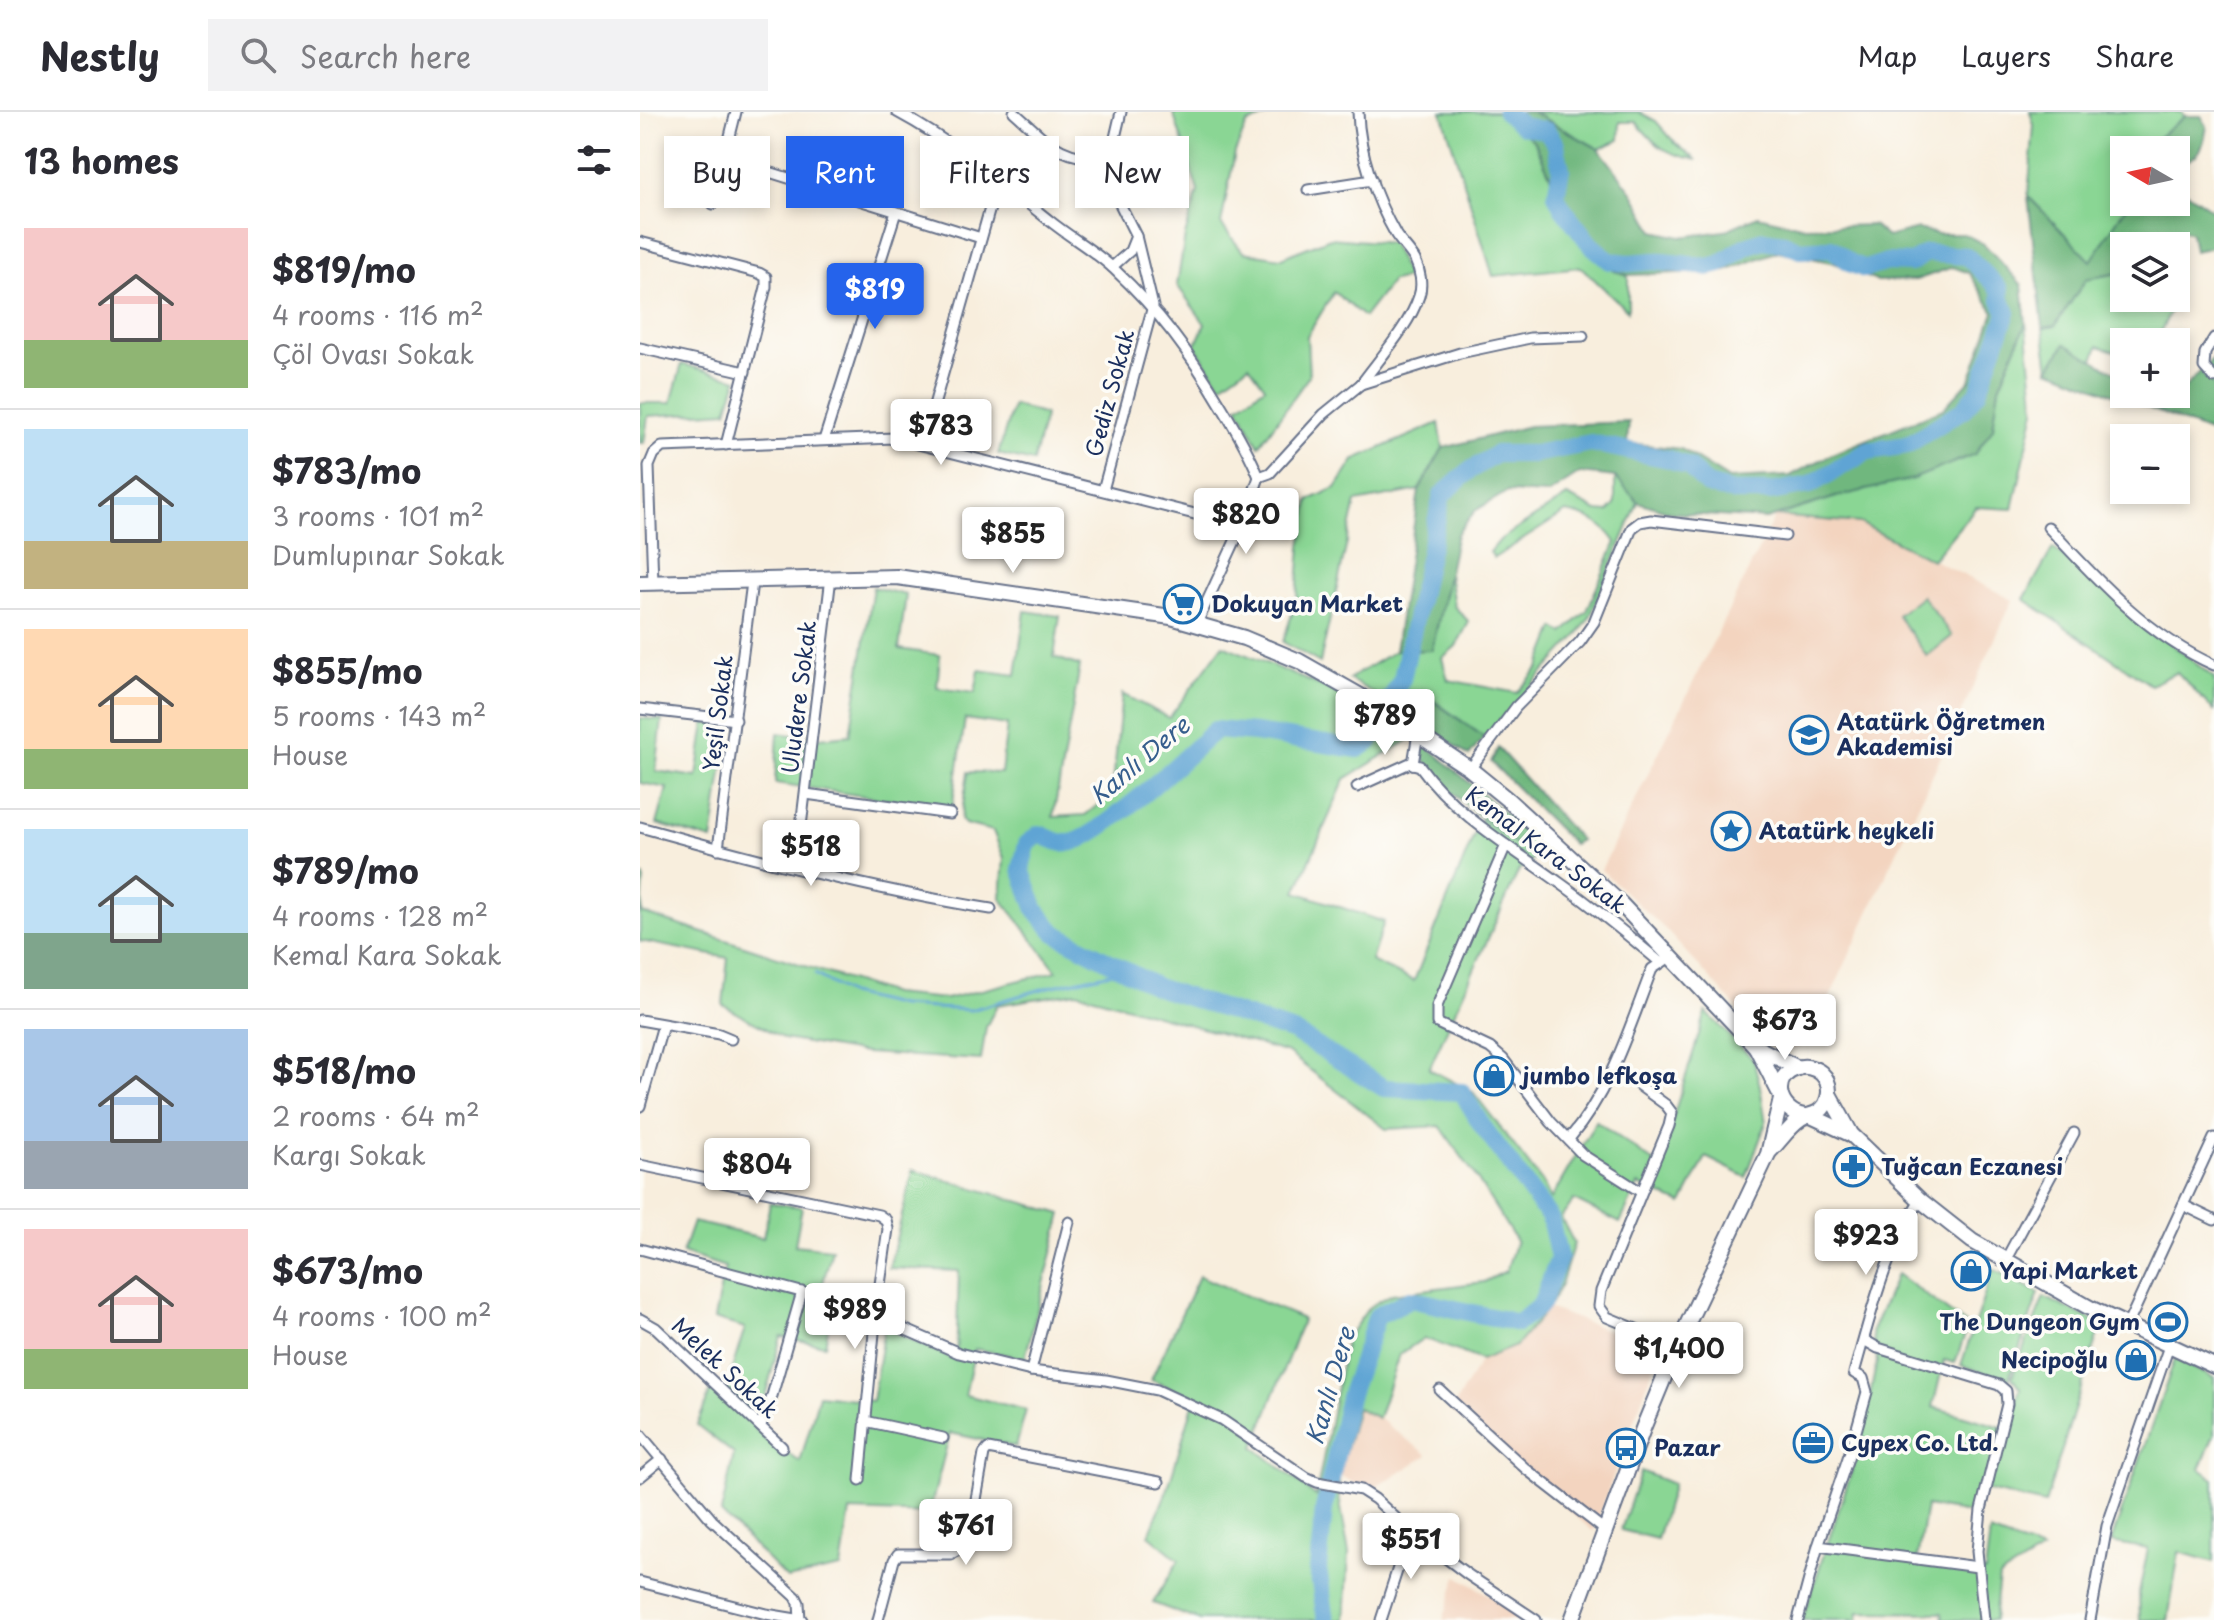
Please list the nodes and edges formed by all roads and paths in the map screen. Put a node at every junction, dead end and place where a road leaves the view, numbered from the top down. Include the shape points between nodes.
1 (736, 112) edge
2 (897, 112) edge
3 (1014, 112) edge
4 (1121, 112) edge
5 (1358, 112) edge
6 (730, 136) edge
7 (937, 136) edge
8 (1115, 136) edge
9 (1075, 157) edge
10 (770, 172) edge
11 (1372, 180) junction
12 (1308, 190) dead end
13 (990, 208) edge
14 (1034, 208) edge
15 (1122, 208) edge
16 (896, 212) junction
17 (1136, 236) junction
18 (981, 238) junction
19 (640, 242) edge
20 (1112, 267) junction
21 (1153, 306) junction
22 (1583, 336) dead end
23 (2214, 338) edge
24 (640, 348) edge
25 (745, 372) junction
26 (2213, 378) edge
27 (1361, 384) junction
28 (824, 440) junction
29 (923, 444) junction
30 (726, 445) junction
31 (1259, 477) junction
32 (1103, 490) junction
33 (644, 495) edge
34 (1242, 526) junction
35 (2048, 527) dead end
36 (1785, 536) dead end
37 (831, 577) junction
38 (752, 582) junction
39 (646, 583) edge
40 (1197, 623) junction
41 (2214, 665) edge
42 (640, 709) edge
43 (736, 720) junction
44 (1418, 733) junction
45 (1413, 764) junction
46 (1470, 769) junction
47 (1357, 787) dead end
48 (806, 794) junction
49 (950, 814) dead end
50 (640, 827) edge
51 (1506, 845) junction
52 (718, 849) junction
53 (796, 868) junction
54 (991, 909) dead end
55 (1666, 960) junction
56 (640, 1020) edge
57 (663, 1025) junction
58 (731, 1039) dead end
59 (1756, 1047) junction
60 (1614, 1067) junction
61 (1798, 1068) junction
62 (1829, 1094) junction
63 (1780, 1096) junction
64 (640, 1106) edge
65 (1807, 1116) junction
66 (2074, 1133) dead end
67 (1852, 1135) junction
68 (2214, 1138) edge
69 (1569, 1139) junction
70 (1768, 1154) junction
71 (640, 1165) edge
72 (1641, 1192) junction
73 (1920, 1200) junction
74 (2183, 1205) junction
75 (2214, 1220) edge
76 (1069, 1222) dead end
77 (640, 1249) edge
78 (2005, 1261) junction
79 (802, 1292) junction
80 (876, 1312) junction
81 (640, 1319) edge
82 (2127, 1326) junction
83 (1864, 1340) junction
84 (1677, 1346) junction
85 (2169, 1346) junction
86 (2214, 1366) edge
87 (1031, 1371) junction
88 (1440, 1390) dead end
89 (865, 1421) junction
90 (760, 1426) junction
91 (640, 1434) edge
92 (943, 1438) dead end
93 (782, 1447) dead end
94 (662, 1459) junction
95 (640, 1477) edge
96 (860, 1480) dead end
97 (1159, 1482) dead end
98 (1410, 1531) junction
99 (1606, 1531) junction
100 (1818, 1546) junction
101 (1978, 1567) junction
102 (640, 1582) edge
103 (801, 1620) edge
104 (878, 1620) edge
105 (1381, 1620) edge
106 (1536, 1620) edge
107 (1572, 1620) edge
108 (1798, 1620) edge
109 (1984, 1620) edge
110 (2090, 1620) edge

1 - 6 street
2 - 7 street
3 - 9 street
4 - 8 street
5 - 11 street
10 - 16 street
11 - 12 street
11 - 27 street via 1393,230 1414,258 1420,294
13 - 18 street
14 - 20 street
15 - 17 street
16 - 18 street
16 - 28 street
17 - 20 street via 1130,251
17 - 21 street
18 - 29 street
19 - 25 street via 766,277
20 - 21 street
21 - 31 street via 1192,357
21 - 32 street, Gediz Sokak
22 - 27 street via 1530,338 1460,353
23 - 26 street via 2204,367
24 - 25 street
25 - 30 street
27 - 31 street via 1324,414 1270,473
28 - 29 street via 894,438
28 - 30 street
29 - 32 street
30 - 33 street via 662,447 649,466
31 - 34 street
32 - 34 street
33 - 39 street
34 - 40 street
35 - 41 street via 2101,584 2170,640
36 - 46 street via 1640,522 1632,528 1594,622 1516,707
37 - 38 main road
37 - 40 main road via 897,577
37 - 48 street, Uludere Sokak
38 - 39 main road
38 - 43 street, Yeşil Sokak
40 - 44 main road via 1299,661
42 - 43 street
43 - 52 street, Yeşil Sokak
44 - 45 street
44 - 46 main road
45 - 47 street
45 - 51 street, Kemal Kara Sokak
46 - 55 main road via 1581,867
48 - 49 street
48 - 53 street, Uludere Sokak
50 - 52 street
51 - 55 street, Kemal Kara Sokak
51 - 69 street via 1437,1006 1437,1023 1503,1059
52 - 53 street
53 - 54 street
55 - 59 main road
55 - 60 street via 1652,969
56 - 57 street
57 - 58 street
57 - 64 street
59 - 61 main road
59 - 63 main road
60 - 69 street via 1589,1115
60 - 72 street via 1672,1113
61 - 62 main road via 1821,1073
61 - 63 main road via 1784,1077
62 - 65 main road via 1823,1108
62 - 67 main road
63 - 65 main road via 1789,1111
63 - 70 main road
65 - 67 main road
65 - 70 main road
66 - 78 street
67 - 73 main road
68 - 74 street
69 - 72 street via 1583,1155
70 - 84 main road
71 - 80 street via 879,1215 888,1229
72 - 84 street via 1599,1306 1607,1317
73 - 78 main road
73 - 83 street via 1893,1248
74 - 75 street
74 - 82 street
76 - 87 street
77 - 79 street
78 - 82 main road
79 - 80 street
79 - 90 street
80 - 87 street via 959,1353
80 - 89 street
81 - 90 street, Melek Sokak
82 - 85 main road
83 - 100 street via 1854,1373 1863,1378 1867,1392
83 - 101 street via 2006,1391 1981,1510
84 - 99 main road
85 - 86 main road
85 - 110 street via 2107,1526
87 - 98 street via 1157,1390 1222,1420 1317,1482 1361,1490
88 - 99 street via 1526,1469
89 - 92 street
89 - 96 street
90 - 93 street, Melek Sokak
91 - 94 street
94 - 95 street
94 - 103 street via 712,1520 796,1597
97 - 104 street via 988,1449 968,1545 951,1554 898,1554
98 - 105 street
98 - 106 street
99 - 107 main road
100 - 101 street
100 - 108 street
101 - 109 street
102 - 103 street

